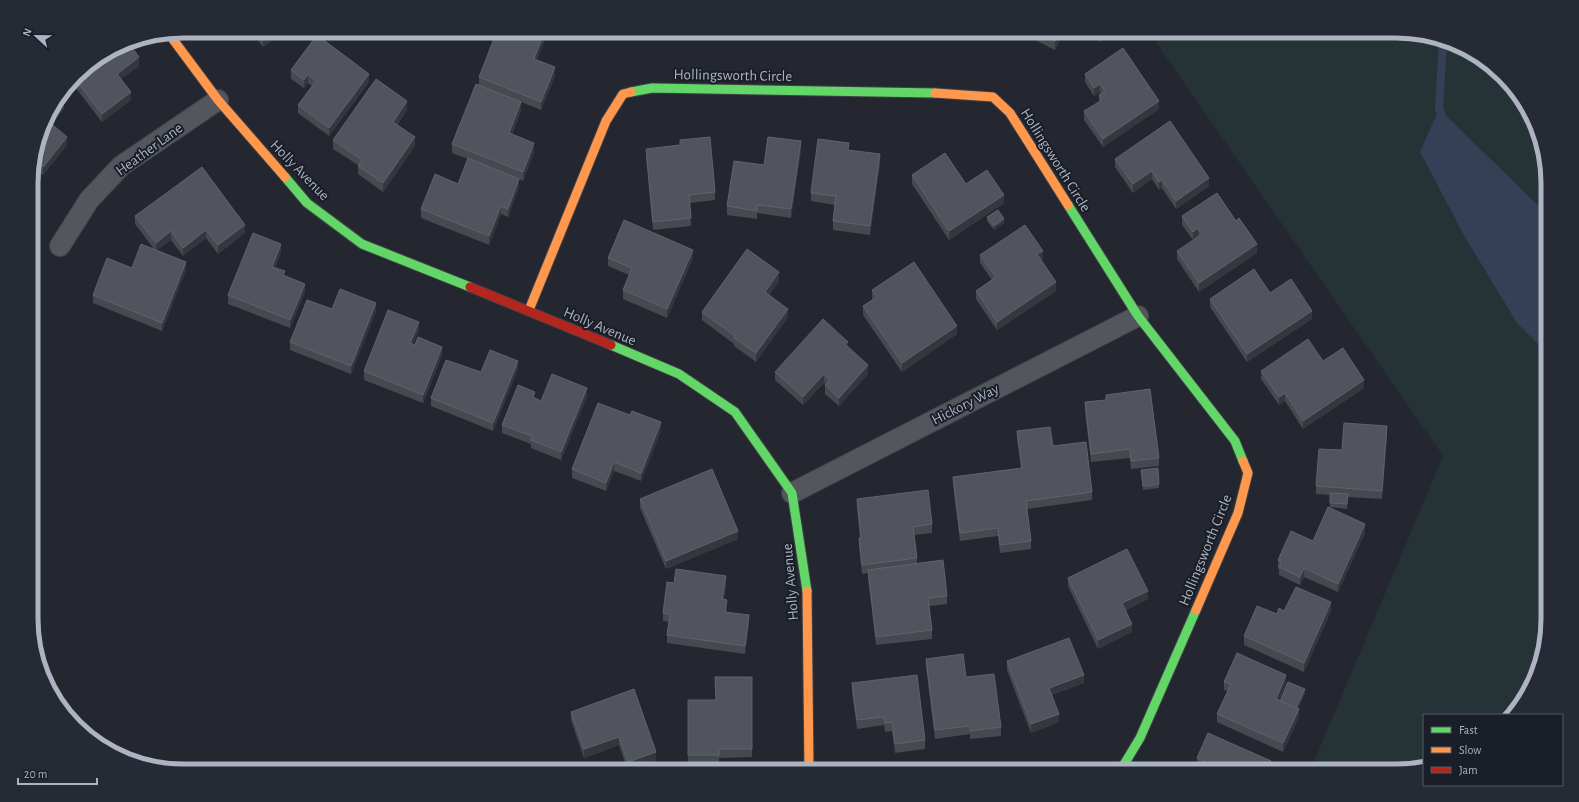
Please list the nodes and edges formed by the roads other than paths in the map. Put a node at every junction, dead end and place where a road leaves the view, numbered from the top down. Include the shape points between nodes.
1 (172, 38) edge
2 (218, 100) junction
3 (60, 246) dead end
4 (529, 310) junction
5 (1138, 316) junction
6 (792, 493) junction
7 (808, 764) edge
8 (1125, 764) edge

1 - 2 street, Holly Avenue
2 - 3 street, Heather Lane via 121,166 89,200
2 - 4 street, Holly Avenue via 307,203 362,244
4 - 5 street, Hollingsworth Circle via 606,121 623,94 652,88 967,94 993,97 1010,113
4 - 6 street, Holly Avenue via 679,374 735,412
5 - 6 street, Hickory Way
5 - 8 street, Hollingsworth Circle via 1235,441 1248,473 1238,513 1140,738
6 - 7 street, Holly Avenue via 808,602

